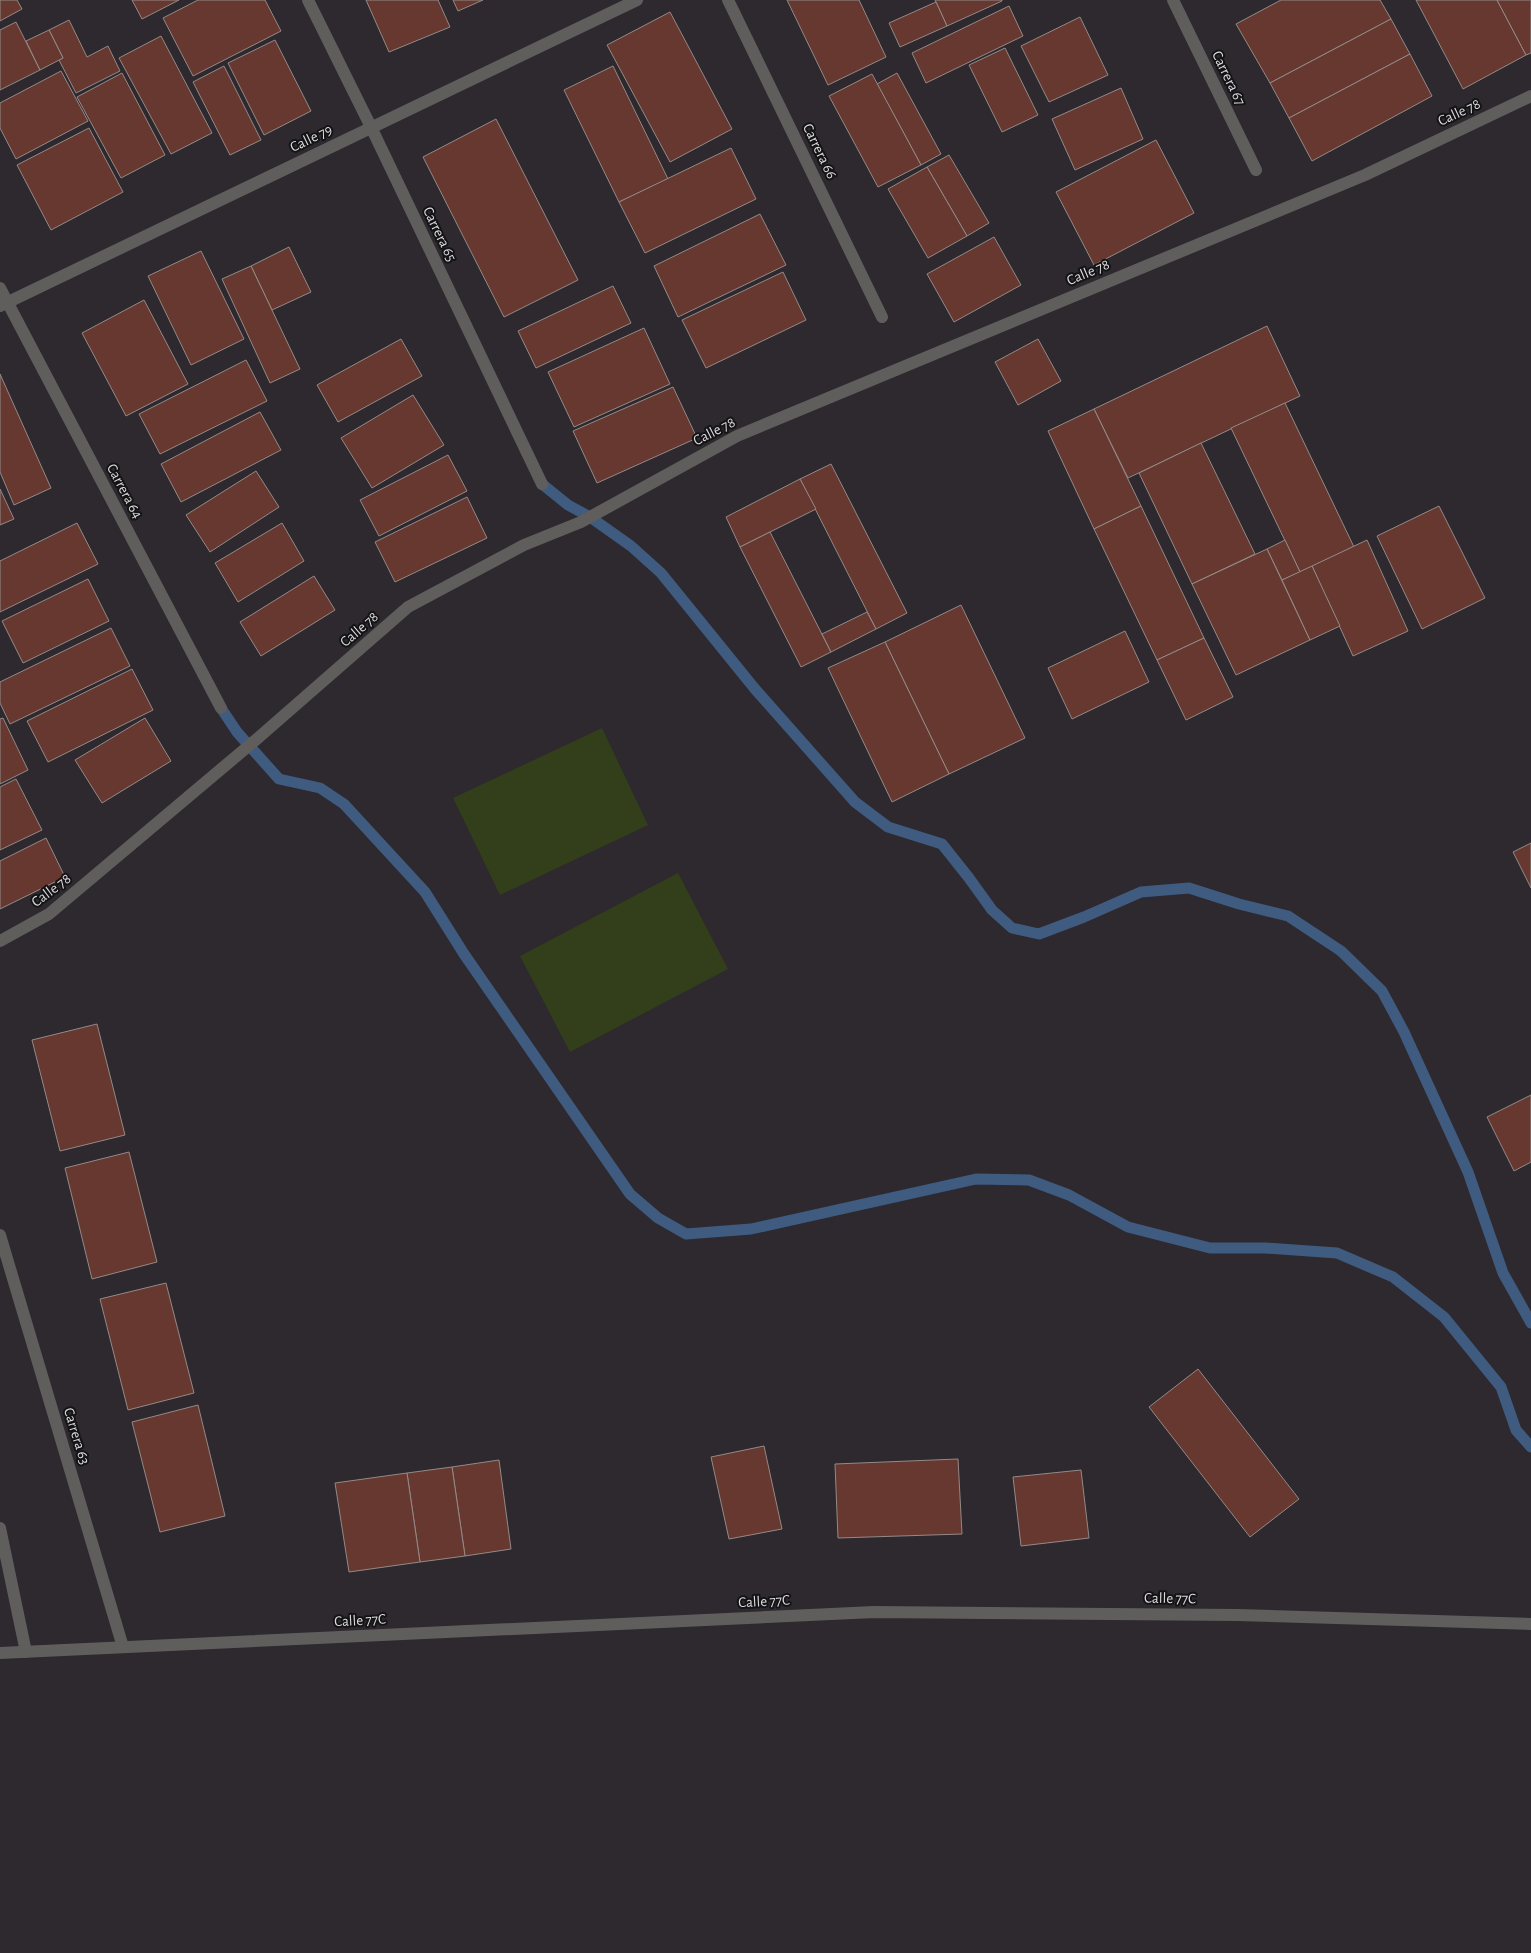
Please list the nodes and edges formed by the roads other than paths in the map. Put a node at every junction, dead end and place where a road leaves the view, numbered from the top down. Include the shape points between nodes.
1 (308, 0) edge
2 (637, 0) edge
3 (728, 0) edge
4 (1173, 0) edge
5 (1531, 96) edge
6 (371, 128) junction
7 (1256, 170) dead end
8 (0, 288) edge
9 (3, 304) edge
10 (882, 317) dead end
11 (542, 484) dead end
12 (221, 708) dead end
13 (0, 941) edge
14 (0, 1235) edge
15 (0, 1528) edge
16 (1531, 1624) edge
17 (123, 1647) junction
18 (26, 1652) junction
19 (0, 1653) edge

1 - 6 street, Carrera 65
2 - 6 street, Calle 79
3 - 10 street, Carrera 66
4 - 7 street, Carrera 67
5 - 13 street, Calle 78 via 1365,175 737,436 581,522 524,545 408,607 254,742 49,914
6 - 9 street, Calle 79
6 - 11 street, Carrera 65
8 - 9 street, Carrera 64
9 - 12 street, Carrera 64
14 - 17 street, Carrera 63
15 - 18 street
16 - 17 street, Calle 77C via 1237,1615 874,1612
17 - 18 street, Calle 77C
18 - 19 street, Calle 77C

